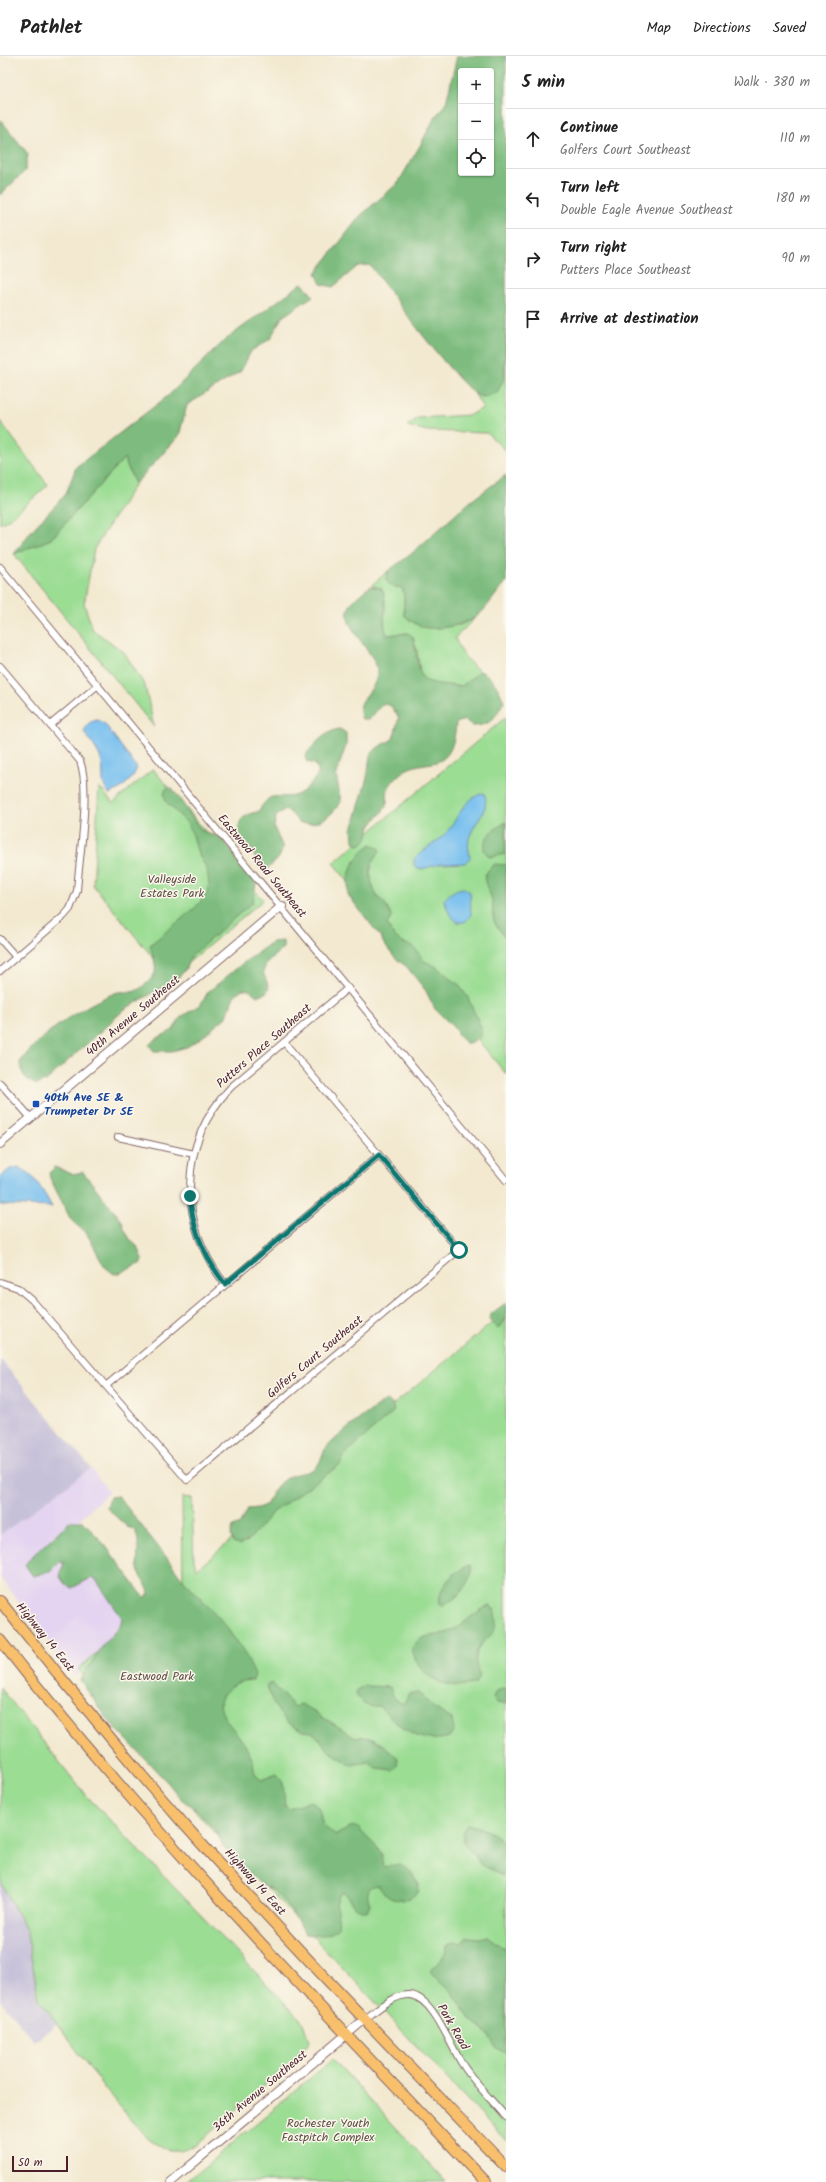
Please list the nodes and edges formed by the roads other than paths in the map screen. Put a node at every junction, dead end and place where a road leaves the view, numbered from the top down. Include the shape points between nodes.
1 (0, 567) edge
2 (0, 666) edge
3 (98, 685) junction
4 (50, 726) junction
5 (282, 906) junction
6 (0, 939) edge
7 (16, 957) junction
8 (0, 971) edge
9 (348, 988) junction
10 (284, 1042) junction
11 (0, 1083) edge
12 (31, 1118) junction
13 (118, 1137) dead end
14 (0, 1144) edge
15 (194, 1154) junction
16 (379, 1155) junction
17 (506, 1180) edge
18 (0, 1282) edge
19 (225, 1284) junction
20 (106, 1386) junction
21 (0, 1601) edge
22 (0, 1640) edge
23 (365, 2019) junction
24 (346, 2034) junction
25 (506, 2117) edge
26 (506, 2167) edge
27 (171, 2182) edge
28 (486, 2182) edge

1 - 3 street, Eastwood Road Southeast
2 - 4 street
3 - 4 street
3 - 5 street, Eastwood Road Southeast
4 - 7 street via 80,761 84,772 77,891 72,905 64,916
5 - 9 street, Eastwood Road Southeast
5 - 12 street, 40th Avenue Southeast
6 - 7 street
7 - 8 street
9 - 10 street, Putters Place Southeast
9 - 17 street, Eastwood Road Southeast
10 - 15 street, Putters Place Southeast via 223,1095 204,1126
10 - 16 street, Golfers Court Southeast
11 - 12 street
12 - 14 street, 40th Avenue Southeast
13 - 15 street
15 - 19 street, Putters Place Southeast via 190,1196 194,1224 204,1252
16 - 19 street
16 - 20 street, Golfers Court Southeast via 459,1250 187,1480
18 - 20 street, Golfers Court Southeast via 18,1288 32,1300
19 - 20 street
21 - 23 main road, Highway 14 East via 49,1664 181,1821
22 - 24 main road via 50,1703 163,1835
23 - 24 street, 36th Avenue Southeast
23 - 25 street, Park Road via 398,1997 409,1995 422,2000 438,2020 461,2063
23 - 26 main road, Highway 14 East
24 - 27 street, 36th Avenue Southeast
24 - 28 main road

